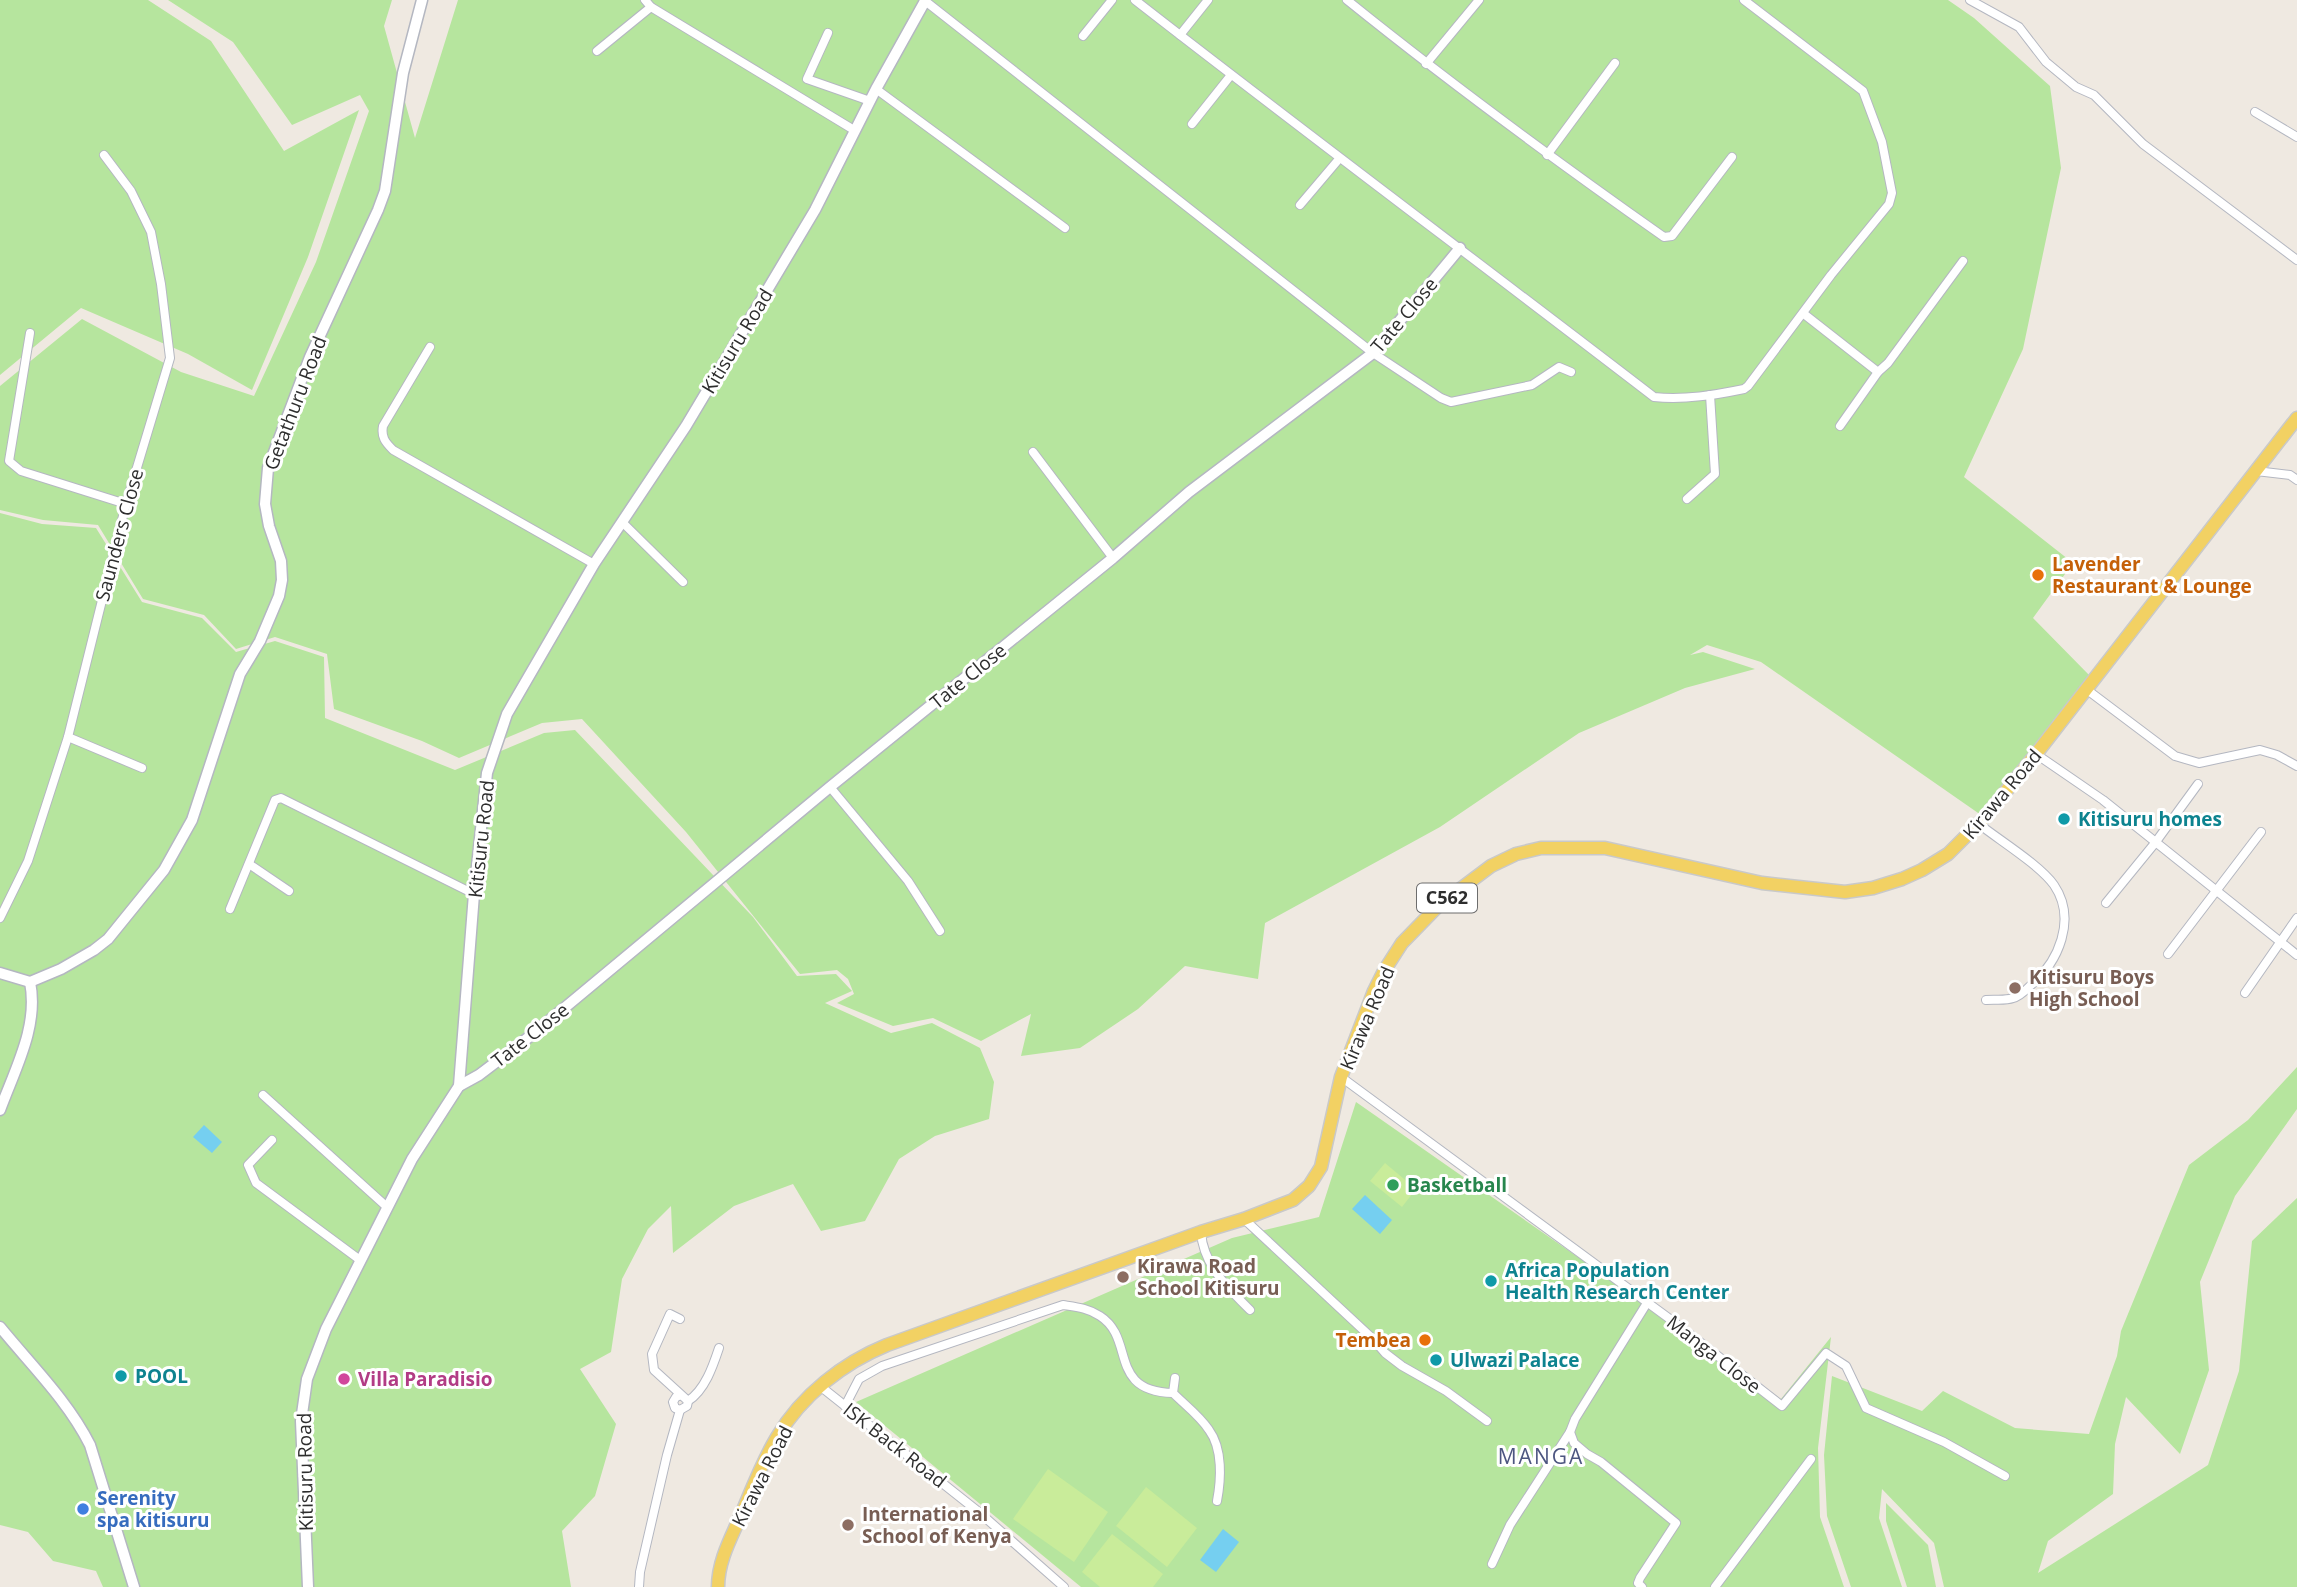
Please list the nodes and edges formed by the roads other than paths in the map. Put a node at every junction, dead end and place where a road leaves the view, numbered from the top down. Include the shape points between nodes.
1 (422, 0) edge
2 (925, 0) edge
3 (1112, 0) edge
4 (1135, 0) edge
5 (1208, 0) edge
6 (1347, 0) edge
7 (1479, 0) edge
8 (1744, 0) edge
9 (1970, 0) edge
10 (648, 4) edge
11 (828, 33) dead end
12 (1180, 35) junction
13 (1083, 36) dead end
14 (597, 51) dead end
15 (1426, 64) junction
16 (1615, 64) dead end
17 (1231, 75) junction
18 (876, 89) junction
19 (870, 102) junction
20 (2255, 112) dead end
21 (1192, 124) dead end
22 (855, 130) junction
23 (2297, 137) edge
24 (104, 155) dead end
25 (1547, 155) junction
26 (1732, 157) dead end
27 (1339, 159) junction
28 (1300, 205) dead end
29 (1065, 228) dead end
30 (1460, 248) junction
31 (2297, 260) edge
32 (1963, 261) dead end
33 (1804, 314) junction
34 (30, 333) dead end
35 (430, 347) dead end
36 (1373, 353) junction
37 (1571, 372) dead end
38 (1878, 372) junction
39 (1710, 396) junction
40 (2297, 418) edge
41 (1840, 426) dead end
42 (1033, 452) dead end
43 (2256, 471) junction
44 (2297, 480) edge
45 (1687, 499) dead end
46 (126, 504) junction
47 (622, 522) junction
48 (1114, 558) junction
49 (594, 564) junction
50 (683, 582) dead end
51 (2086, 689) junction
52 (68, 737) junction
53 (2036, 754) junction
54 (2297, 766) edge
55 (142, 768) dead end
56 (2198, 784) dead end
57 (830, 787) junction
58 (1979, 824) junction
59 (2261, 832) dead end
60 (2155, 843) junction
61 (249, 864) junction
62 (289, 891) dead end
63 (2216, 891) junction
64 (474, 894) junction
65 (2106, 903) dead end
66 (230, 909) dead end
67 (0, 918) edge
68 (2297, 918) edge
69 (940, 931) dead end
70 (2281, 942) junction
71 (2168, 954) dead end
72 (2297, 955) edge
73 (0, 973) edge
74 (30, 982) junction
75 (2245, 993) dead end
76 (1986, 1000) dead end
77 (1341, 1077) junction
78 (459, 1087) junction
79 (263, 1095) dead end
80 (0, 1110) edge
81 (272, 1140) dead end
82 (387, 1207) junction
83 (1244, 1219) junction
84 (1201, 1232) junction
85 (360, 1260) junction
86 (1647, 1303) junction
87 (1250, 1310) dead end
88 (680, 1319) dead end
89 (0, 1327) edge
90 (719, 1348) dead end
91 (1175, 1378) dead end
92 (820, 1386) junction
93 (1173, 1393) junction
94 (684, 1398) junction
95 (845, 1406) junction
96 (1487, 1421) dead end
97 (1570, 1432) junction
98 (1811, 1459) dead end
99 (2006, 1476) dead end
100 (1217, 1501) dead end
101 (1492, 1564) dead end
102 (134, 1587) edge
103 (308, 1587) edge
104 (639, 1587) edge
105 (718, 1587) edge
106 (1064, 1587) edge
107 (1642, 1587) edge
108 (1715, 1587) edge

1 - 74 street, Getathuru Road via 403,73 385,191 310,357 268,468 265,504 281,561 279,596 240,674 192,820 164,870 108,939 61,969
2 - 18 street, Kitisuru Road
2 - 36 street
3 - 13 street
4 - 12 street
5 - 12 street
6 - 15 street
7 - 15 street
8 - 33 street via 1863,91 1882,142 1892,193 1889,204
9 - 31 street via 2020,27 2046,62 2076,87 2094,95 2143,144
10 - 14 street
10 - 22 street
11 - 19 street via 807,79
12 - 17 street
15 - 25 street
16 - 25 street
17 - 21 street
17 - 27 street
18 - 19 street, Kitisuru Road
18 - 29 street
19 - 22 street, Kitisuru Road
20 - 23 street
22 - 47 street, Kitisuru Road via 815,210
24 - 46 street, Saunders Close via 131,191 151,232 170,358
25 - 26 street via 1668,238
27 - 28 street
27 - 30 street
30 - 36 street, Tate Close
30 - 39 street via 1654,397
32 - 38 street
33 - 38 street
33 - 39 street via 1748,386
34 - 46 street via 9,461 21,471
35 - 49 street via 383,426 385,442
36 - 37 street via 1451,402 1532,385 1559,366
36 - 48 street, Tate Close via 1189,492
38 - 41 street
39 - 45 street via 1715,474
40 - 43 main road, Kirawa Road / C562
42 - 48 street
43 - 44 street
43 - 51 main road, Kirawa Road / C562
46 - 52 street, Saunders Close
47 - 49 street, Kitisuru Road
47 - 50 street
48 - 57 street, Tate Close
49 - 64 street, Kitisuru Road via 507,714 487,773
51 - 53 main road, Kirawa Road / C562
51 - 54 street via 2175,756 2199,763 2260,750
52 - 55 street
52 - 67 street, Saunders Close via 28,861
53 - 58 main road, Kirawa Road / C562
53 - 60 street
56 - 60 street
57 - 69 street via 908,881
57 - 78 street, Tate Close via 533,1034
58 - 76 street via 2054,885 2065,930 2054,961 2035,982 2015,998
58 - 77 main road, Kirawa Road / C562 via 1948,854 1922,870 1873,888 1845,892 1762,883 1605,848 1541,848 1516,854 1491,866 1439,905 1402,943 1374,991
59 - 63 street
60 - 63 street
60 - 65 street
61 - 62 street
61 - 64 street via 275,800 281,797
61 - 66 street
63 - 70 street
63 - 71 street
64 - 78 street, Kitisuru Road
68 - 70 street
70 - 72 street
70 - 75 street
73 - 74 street
74 - 80 street via 32,1016
77 - 83 main road, Kirawa Road / C562 via 1324,1156 1310,1186 1293,1199
77 - 86 street, Manga Close
78 - 82 street, Kitisuru Road via 412,1158
79 - 82 street
81 - 85 street via 248,1165 256,1183
82 - 85 street, Kitisuru Road
83 - 84 main road, Kirawa Road / C562
83 - 96 street via 1385,1353
84 - 87 street via 1214,1269
84 - 92 main road, Kirawa Road / C562 via 878,1349
85 - 103 street, Kitisuru Road via 307,1379 301,1421
86 - 97 street
86 - 99 street, Manga Close via 1782,1406 1826,1353 1846,1366 1866,1408
88 - 94 street via 670,1314 652,1354 654,1370
89 - 102 street via 83,1431
90 - 94 street via 694,1397
91 - 93 street
92 - 95 street, ISK Back Road
92 - 105 main road, Kirawa Road / C562 via 777,1436 725,1551
93 - 95 street via 1156,1393 1139,1385 1102,1317 1063,1305 882,1366 859,1379
93 - 100 street via 1209,1430 1216,1445 1221,1482
94 - 104 street via 676,1397 673,1402 680,1410
95 - 106 street, ISK Back Road via 980,1513
97 - 101 street via 1510,1525
97 - 107 street via 1574,1443 1676,1523 1640,1578
98 - 108 street

